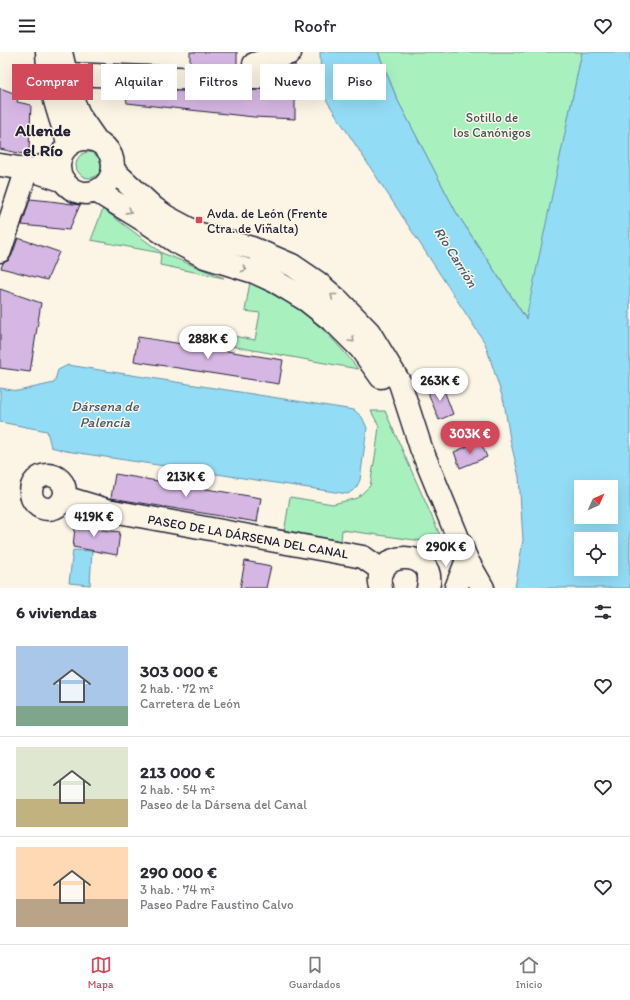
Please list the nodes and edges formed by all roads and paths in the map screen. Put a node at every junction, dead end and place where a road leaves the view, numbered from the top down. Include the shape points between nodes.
1 (47, 52) edge
2 (61, 52) edge
3 (290, 53) dead end
4 (64, 64) edge
5 (93, 75) edge
6 (73, 100) edge
7 (96, 140) junction
8 (64, 152) junction
9 (0, 165) edge
10 (29, 170) junction
11 (113, 170) junction
12 (64, 181) junction
13 (96, 191) junction
14 (0, 251) edge
15 (421, 448) junction
16 (64, 497) dead end
17 (467, 560) junction
18 (382, 579) edge
19 (428, 588) edge
20 (456, 588) edge
21 (483, 588) edge

1 - 8 main road via 48,71
2 - 4 main road
3 - 5 main road via 254,64 255,78
6 - 7 main road via 80,117
7 - 8 main road via 82,139
7 - 11 main road via 110,152
8 - 10 main road
8 - 12 main road via 59,167
9 - 10 main road
10 - 12 main road
10 - 14 main road
11 - 13 main road via 107,183
15 -> 11 main road via 400,383 369,332 338,300 292,265 252,248 197,233 167,217
12 - 13 main road via 77,191
13 -> 15 main road via 178,244 254,272 306,300 335,323 361,349 384,380
15 - 17 main road
16 - 18 main road, PASEO DE LA DÁRSENA DEL CANAL via 107,510 363,557
17 - 20 main road
17 - 21 main road
18 - 19 main road via 388,564 395,559 411,558 425,567 429,575

